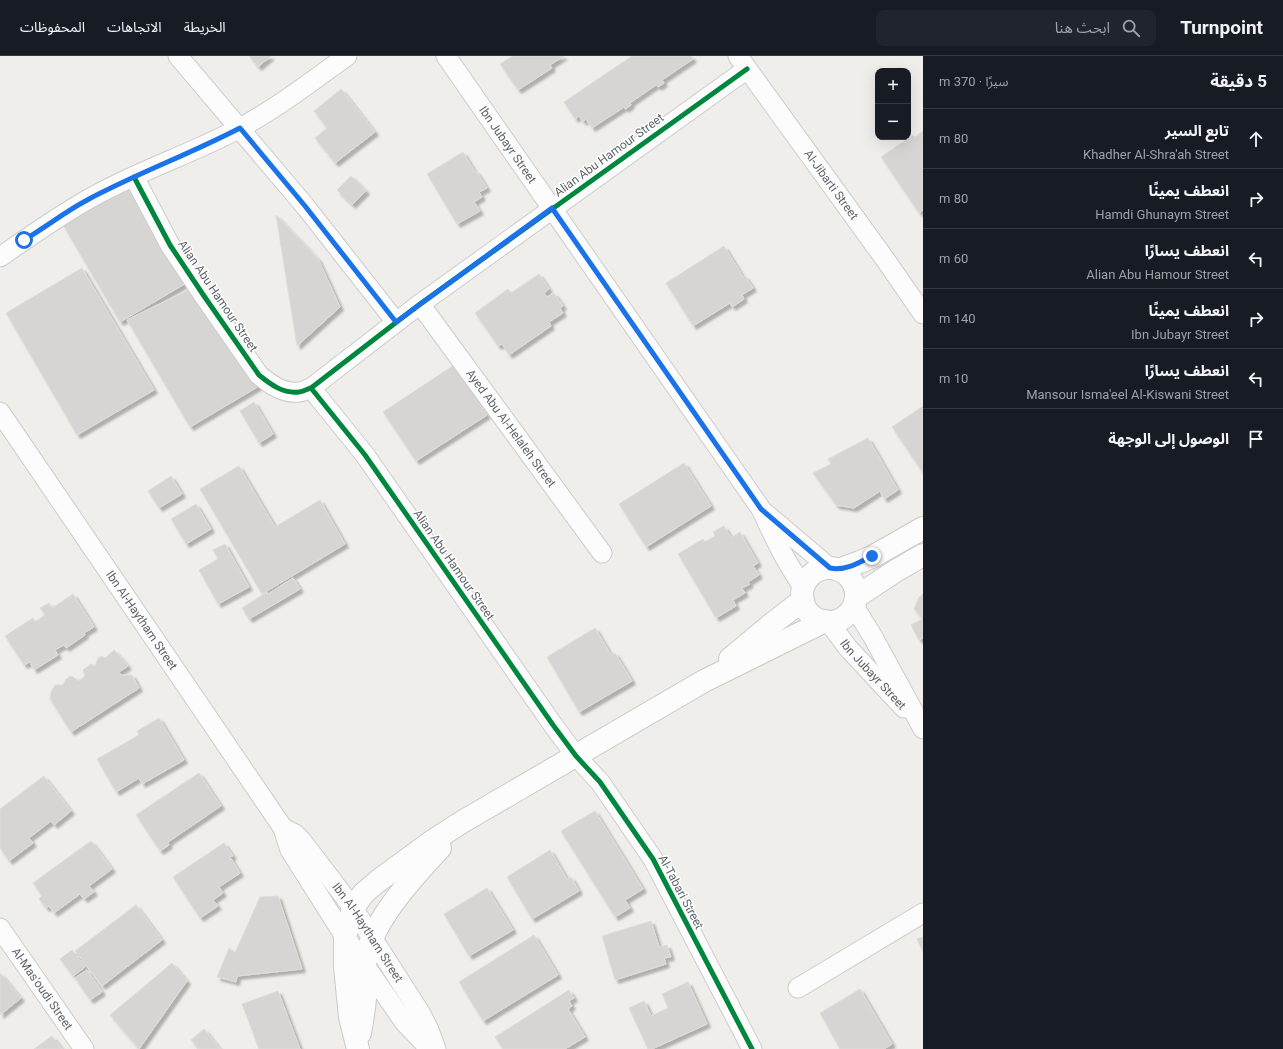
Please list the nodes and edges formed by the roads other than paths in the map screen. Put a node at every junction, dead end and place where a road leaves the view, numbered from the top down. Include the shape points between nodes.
1 (178, 56) edge
2 (347, 56) edge
3 (446, 56) edge
4 (742, 62) edge
5 (240, 128) junction
6 (134, 177) junction
7 (552, 208) junction
8 (0, 257) edge
9 (420, 304) junction
10 (923, 314) edge
11 (396, 322) junction
12 (311, 388) junction
13 (0, 412) edge
14 (761, 509) junction
15 (923, 528) edge
16 (602, 553) dead end
17 (923, 555) edge
18 (834, 569) junction
19 (803, 594) junction
20 (855, 602) junction
21 (826, 621) junction
22 (704, 681) junction
23 (922, 727) edge
24 (576, 756) junction
25 (462, 822) junction
26 (283, 828) junction
27 (353, 908) junction
28 (923, 913) edge
29 (0, 928) edge
30 (345, 937) junction
31 (372, 937) junction
32 (365, 965) junction
33 (798, 988) dead end
34 (358, 1047) edge
35 (84, 1049) edge
36 (430, 1049) edge
37 (436, 1049) edge
38 (752, 1049) edge

1 - 5 street
2 - 5 street
3 - 7 street, Ibn Jubayr Street
4 - 7 street, Alian Abu Hamour Street
4 - 10 street, Al-Jibarti Street
5 - 6 street
5 - 11 street
6 - 8 street via 87,200
6 - 12 street, Alian Abu Hamour Street via 170,245 259,375 280,389 299,392
7 - 9 street, Alian Abu Hamour Street
7 - 14 street, Ibn Jubayr Street
9 - 11 street, Alian Abu Hamour Street
9 - 16 street, Ayed Abu Al-Helaleh Street
11 - 12 street, Alian Abu Hamour Street
12 - 24 street, Alian Abu Hamour Street via 365,455
13 - 26 street, Ibn Al-Haytham Street
14 - 18 street, Ibn Jubayr Street
14 - 19 street, Ibn Jubayr Street
15 - 18 street via 860,562
17 - 20 street via 897,570
18 - 19 street via 821,569 813,574 807,580
18 - 20 street via 852,580 856,589
19 - 21 street via 806,608 811,614
19 - 22 street
20 - 21 street via 844,618
20 - 23 street, Ibn Jubayr Street
21 - 22 street
21 - 23 street, Ibn Jubayr Street
22 - 24 street
24 - 25 street
24 - 38 street, Al-Tabari Street via 600,782 653,859
25 - 27 street via 378,881 364,893
25 - 31 street via 415,875
26 - 27 street, Ibn Al-Haytham Street via 302,841
26 - 30 street, Ibn Al-Haytham Street via 290,850
27 - 30 street
27 - 31 street, Ibn Al-Haytham Street
28 - 33 street
29 - 35 street, Al-Mas'oudi Street
30 - 32 street, Ibn Al-Haytham Street
30 - 34 street via 350,1018
31 - 32 street
31 - 37 street, Ibn Al-Haytham Street via 421,1014
32 - 34 street via 365,999
32 - 36 street, Ibn Al-Haytham Street via 406,1023

